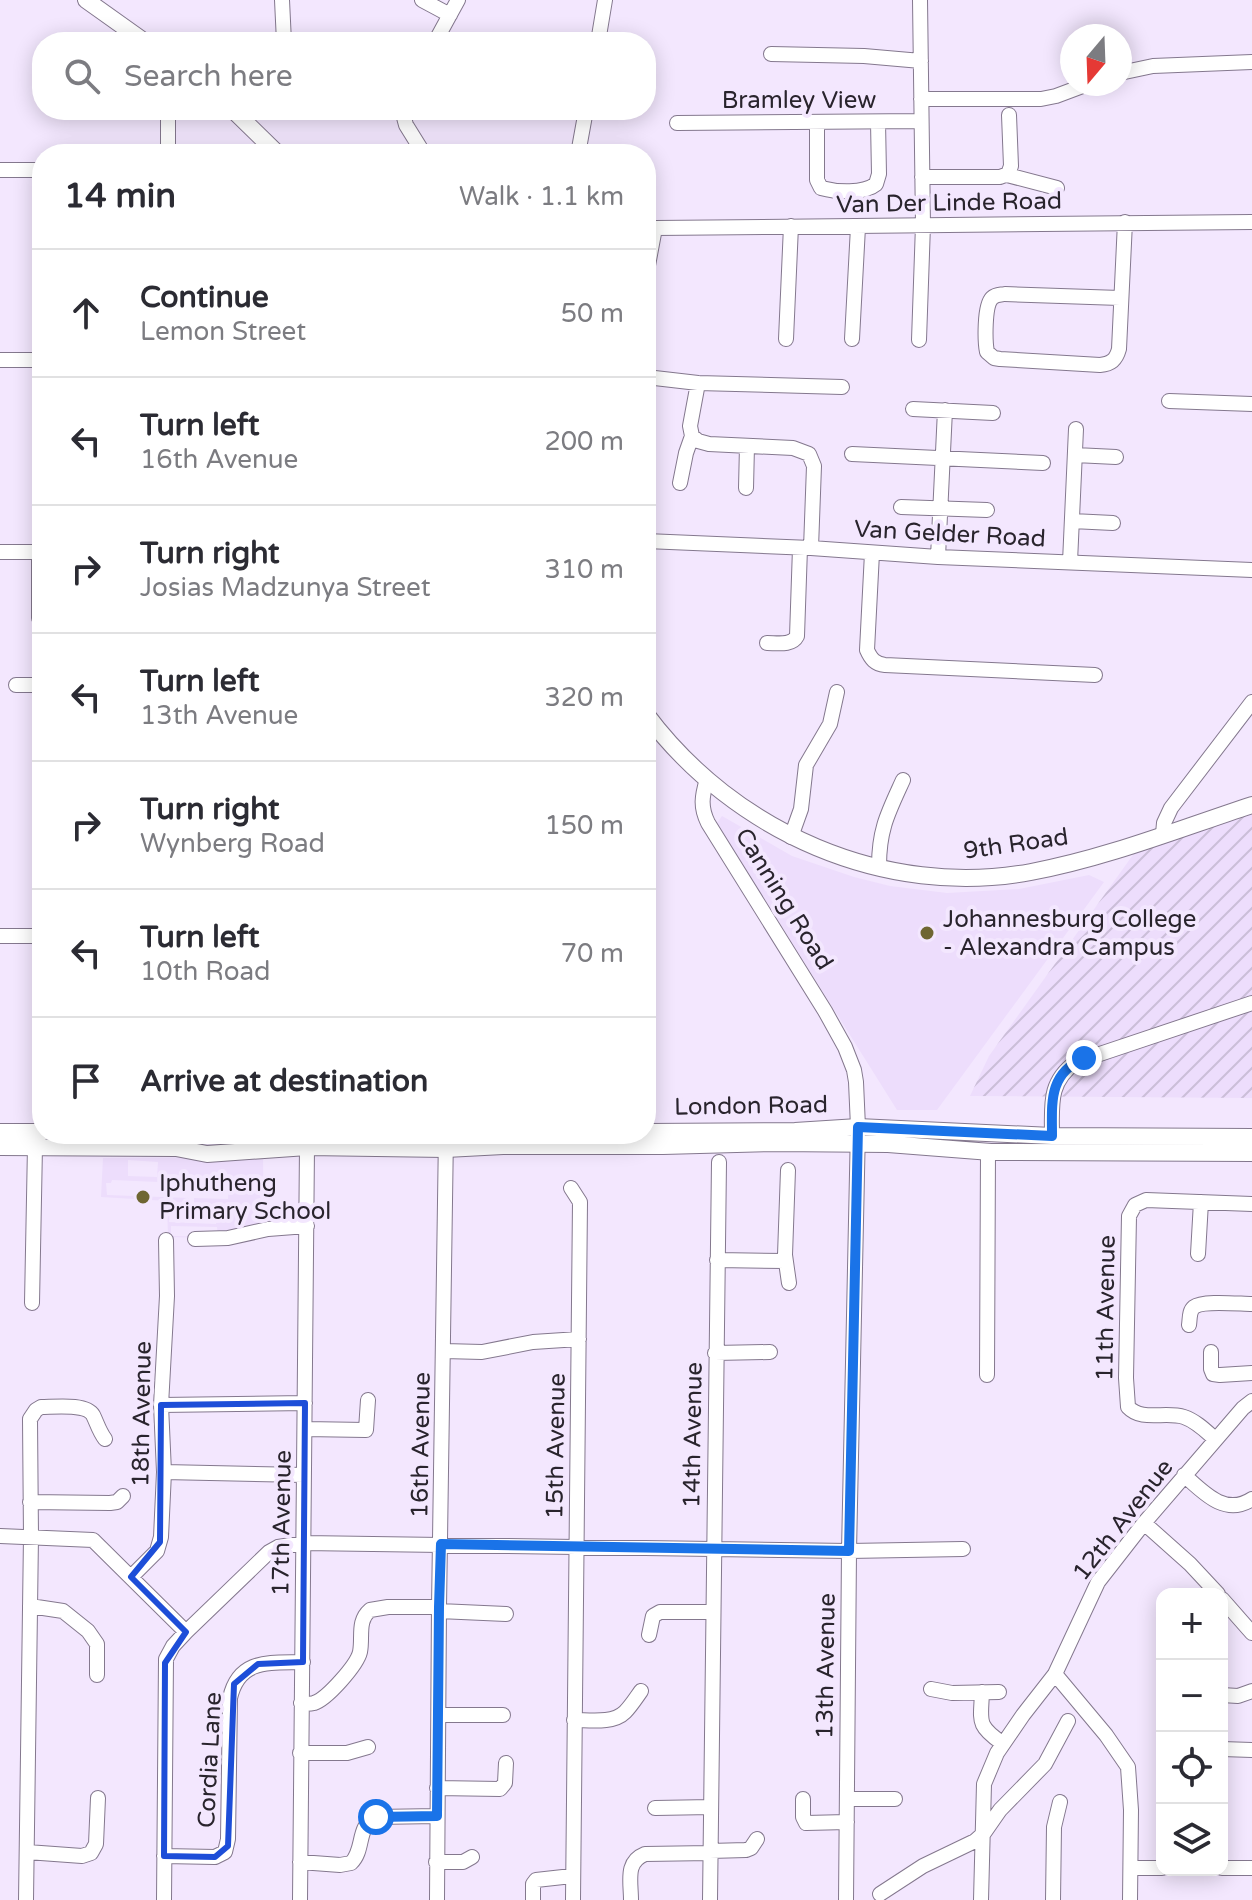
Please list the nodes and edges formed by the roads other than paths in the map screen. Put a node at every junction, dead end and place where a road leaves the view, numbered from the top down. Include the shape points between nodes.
1 (86, 0) edge
2 (282, 0) edge
3 (422, 0) edge
4 (458, 0) edge
5 (605, 0) edge
6 (920, 0) edge
7 (450, 15) junction
8 (131, 32) edge
9 (284, 32) edge
10 (441, 32) edge
11 (600, 32) edge
12 (771, 54) dead end
13 (921, 61) junction
14 (1252, 62) edge
15 (1132, 70) edge
16 (1060, 94) edge
17 (921, 99) junction
18 (1009, 115) dead end
19 (168, 120) edge
20 (243, 120) edge
21 (405, 120) edge
22 (584, 120) edge
23 (921, 121) junction
24 (817, 122) junction
25 (878, 122) junction
26 (677, 123) dead end
27 (168, 144) edge
28 (268, 144) edge
29 (418, 144) edge
30 (580, 144) edge
31 (0, 170) edge
32 (32, 170) edge
33 (1007, 175) junction
34 (922, 177) junction
35 (1057, 188) dead end
36 (1125, 222) junction
37 (1252, 222) edge
38 (923, 225) junction
39 (791, 226) junction
40 (656, 227) edge
41 (858, 227) junction
42 (1120, 298) junction
43 (786, 339) dead end
44 (852, 339) dead end
45 (919, 340) dead end
46 (0, 360) edge
47 (32, 360) edge
48 (656, 378) edge
49 (698, 383) junction
50 (842, 387) dead end
51 (1169, 401) dead end
52 (1252, 404) edge
53 (913, 409) dead end
54 (945, 410) junction
55 (993, 413) dead end
56 (1076, 429) dead end
57 (692, 436) junction
58 (747, 446) junction
59 (852, 454) dead end
60 (1075, 455) junction
61 (1116, 457) dead end
62 (943, 458) junction
63 (1043, 463) dead end
64 (680, 483) dead end
65 (746, 488) dead end
66 (901, 507) dead end
67 (941, 509) junction
68 (987, 510) dead end
69 (1072, 521) junction
70 (1113, 523) dead end
71 (656, 541) edge
72 (805, 548) junction
73 (0, 552) edge
74 (32, 552) edge
75 (872, 553) junction
76 (938, 557) junction
77 (1070, 562) junction
78 (1252, 570) edge
79 (767, 643) dead end
80 (1095, 675) dead end
81 (16, 685) dead end
82 (32, 685) edge
83 (837, 692) dead end
84 (1252, 702) edge
85 (656, 726) edge
86 (707, 779) junction
87 (903, 780) dead end
88 (1252, 805) edge
89 (1163, 834) junction
90 (791, 837) junction
91 (879, 866) junction
92 (0, 936) edge
93 (32, 936) edge
94 (1252, 1003) edge
95 (0, 1132) edge
96 (656, 1132) edge
97 (857, 1135) junction
98 (1052, 1136) junction
99 (1252, 1137) edge
100 (32, 1138) edge
101 (32, 1140) edge
102 (656, 1141) edge
103 (39, 1144) edge
104 (115, 1144) edge
105 (390, 1144) edge
106 (446, 1144) edge
107 (474, 1144) edge
108 (567, 1144) edge
109 (0, 1147) edge
110 (307, 1147) junction
111 (988, 1152) junction
112 (1252, 1153) edge
113 (719, 1162) dead end
114 (788, 1170) dead end
115 (571, 1188) dead end
116 (1201, 1202) junction
117 (1252, 1204) edge
118 (307, 1226) junction
119 (195, 1239) dead end
120 (166, 1240) dead end
121 (1198, 1254) dead end
122 (717, 1260) junction
123 (785, 1261) junction
124 (789, 1283) dead end
125 (32, 1303) dead end
126 (1252, 1304) edge
127 (1189, 1325) dead end
128 (579, 1339) junction
129 (444, 1351) junction
130 (770, 1352) dead end
131 (1211, 1352) dead end
132 (715, 1353) junction
133 (1252, 1373) edge
134 (987, 1375) dead end
135 (368, 1400) dead end
136 (1252, 1401) edge
137 (305, 1403) junction
138 (161, 1405) junction
139 (305, 1429) junction
140 (105, 1439) dead end
141 (1215, 1439) junction
142 (164, 1472) junction
143 (304, 1475) junction
144 (1184, 1475) junction
145 (123, 1496) dead end
146 (1252, 1499) edge
147 (30, 1502) junction
148 (1144, 1523) junction
149 (0, 1536) edge
150 (31, 1536) junction
151 (304, 1543) junction
152 (441, 1544) junction
153 (576, 1547) junction
154 (713, 1549) junction
155 (963, 1549) dead end
156 (849, 1551) junction
157 (131, 1577) junction
158 (1212, 1588) edge
159 (30, 1606) junction
160 (1228, 1606) edge
161 (439, 1609) junction
162 (713, 1612) junction
163 (506, 1614) dead end
164 (186, 1632) junction
165 (1252, 1633) edge
166 (649, 1635) dead end
167 (303, 1662) junction
168 (1055, 1674) junction
169 (97, 1675) dead end
170 (931, 1689) dead end
171 (641, 1691) dead end
172 (1252, 1691) edge
173 (982, 1692) junction
174 (999, 1692) dead end
175 (1228, 1695) edge
176 (301, 1703) junction
177 (439, 1715) junction
178 (503, 1715) dead end
179 (574, 1720) junction
180 (1068, 1721) dead end
181 (1002, 1743) junction
182 (368, 1747) dead end
183 (1228, 1749) edge
184 (1252, 1750) edge
185 (300, 1753) junction
186 (506, 1763) dead end
187 (437, 1788) junction
188 (98, 1798) dead end
189 (803, 1799) dead end
190 (847, 1799) junction
191 (895, 1799) dead end
192 (1060, 1802) dead end
193 (711, 1807) junction
194 (655, 1808) dead end
195 (437, 1816) junction
196 (847, 1822) junction
197 (984, 1833) junction
198 (757, 1839) dead end
199 (27, 1852) junction
200 (710, 1852) junction
201 (164, 1856) junction
202 (472, 1857) dead end
203 (300, 1862) junction
204 (436, 1862) junction
205 (1131, 1868) junction
206 (1156, 1868) edge
207 (1228, 1868) edge
208 (1252, 1868) edge
209 (572, 1876) junction
210 (880, 1894) dead end
211 (26, 1900) edge
212 (164, 1900) edge
213 (300, 1900) edge
214 (437, 1900) edge
215 (533, 1900) edge
216 (573, 1900) edge
217 (631, 1900) edge
218 (710, 1900) edge
219 (846, 1900) edge
220 (981, 1900) edge
221 (1053, 1900) edge
222 (1130, 1900) edge

1 - 8 main road
2 - 9 street
3 - 7 street
4 - 7 street
5 - 11 street
6 - 13 street
7 - 10 street
12 - 13 street
13 - 17 street
14 - 15 street
16 - 17 street
17 - 23 street
18 - 33 street
19 - 27 street
20 - 28 main road
21 - 29 street
22 - 30 street
23 - 25 street, Bramley View
23 - 34 street
24 - 25 street, Bramley View
24 - 25 street via 818,184 829,190 863,190 878,179
24 - 26 street, Bramley View
31 - 32 street
33 - 34 street
33 - 35 street
34 - 38 street
36 - 37 street, Van Der Linde Road
36 - 38 street, Van Der Linde Road
36 - 42 street
38 - 41 street, Van Der Linde Road
38 - 45 street
39 - 40 street, Van Der Linde Road
39 - 41 street, Van Der Linde Road
39 - 43 street
41 - 44 street
42 - 42 street via 1119,349 1106,364 1000,359 987,352 987,312 994,296
46 - 47 street
48 - 49 street
49 - 50 street
49 - 57 street
51 - 52 street
53 - 54 street
54 - 55 street
54 - 62 street
56 - 60 street
57 - 58 street via 704,443
57 - 64 street
58 - 65 street
58 - 72 street via 809,454 814,466
59 - 62 street
60 - 61 street
60 - 69 street
62 - 63 street
62 - 67 street
66 - 67 street
67 - 68 street
67 - 76 street
69 - 70 street
69 - 77 street
71 - 72 street, Van Gelder Road
72 - 75 street, Van Gelder Road
72 - 79 street via 797,636 790,643
73 - 74 street
75 - 76 street, Van Gelder Road
75 - 80 street via 867,650 878,664
76 - 77 street, Van Gelder Road
77 - 78 street, Van Gelder Road
81 - 82 street
83 - 90 street via 830,724 806,765 801,809
84 - 89 street via 1171,808
85 - 86 main road
86 - 90 main road, 9th Road
86 - 97 street, Canning Road via 701,797 708,823 845,1047 856,1082
87 - 91 street via 882,830
88 - 89 main road, 9th Road
89 - 91 main road, 9th Road via 1077,861 1007,875 952,877
90 - 91 main road, 9th Road
92 - 93 street
94 - 98 street via 1076,1062 1055,1086
95 - 100 main road, London Road
96 - 97 main road, London Road
97 - 98 main road
97 - 102 main road, London Road
97 - 111 main road
97 - 156 street, 13th Avenue
98 - 99 main road
101 - 109 main road, London Road
103 - 125 street
104 - 110 main road, London Road via 207,1154
105 - 110 main road, London Road
106 - 129 street, 16th Avenue
107 - 108 main road, London Road
110 - 118 street, 17th Avenue
111 - 112 main road
111 - 134 street
113 - 122 street, 14th Avenue
114 - 123 street
115 - 128 street, 15th Avenue via 580,1202
116 - 117 street
116 - 121 street
116 - 141 street, 11th Avenue via 1146,1200 1132,1209 1126,1378 1128,1407 1135,1413 1184,1417
118 - 119 street
118 - 137 street, 17th Avenue
120 - 138 street, 18th Avenue
122 - 123 street
122 - 132 street, 14th Avenue
123 - 124 street
126 - 127 street via 1196,1306
128 - 129 street via 475,1353
128 - 153 street, 15th Avenue
129 - 152 street, 16th Avenue
130 - 132 street
131 - 133 street via 1213,1374
132 - 154 street, 14th Avenue
135 - 139 street via 366,1430
136 - 141 street, 12th Avenue
137 - 138 street
137 - 139 street, 17th Avenue
138 - 142 street, 18th Avenue
139 - 143 street, 17th Avenue
140 - 147 street via 86,1408 36,1410 30,1419
141 - 144 street, 12th Avenue
142 - 143 street
142 - 157 street, 18th Avenue via 159,1547
143 - 151 street, 17th Avenue
144 - 146 street via 1220,1503
144 - 148 street, 12th Avenue
145 - 147 street via 110,1503
147 - 150 street
148 - 158 street
148 - 168 street, 12th Avenue via 1095,1586
149 - 150 street
150 - 157 street via 93,1540
150 - 159 street
151 - 152 street
151 - 164 street via 272,1549
151 - 167 street, 17th Avenue
152 - 153 street
152 - 161 street, 16th Avenue
153 - 154 street
153 - 179 street, 15th Avenue
154 - 156 street
154 - 162 street, 14th Avenue
155 - 156 street
156 - 190 street, 13th Avenue
157 - 164 street
159 - 169 street via 63,1611 88,1631 97,1644
159 - 199 street
160 - 165 street
161 - 163 street
161 - 176 street via 370,1610 362,1620 354,1664 320,1700
161 - 177 street, 16th Avenue
162 - 166 street via 660,1612 653,1616
162 - 193 street, 14th Avenue
164 - 201 street via 165,1663
167 - 176 street, 17th Avenue
167 - 201 street, Cordia Lane via 258,1664 234,1684 225,1852 215,1857
168 - 181 street, 12th Avenue
168 - 205 street via 1128,1767
170 - 173 street
171 - 179 street via 615,1718
172 - 175 street
173 - 174 street
173 - 181 street via 982,1724
176 - 185 street, 17th Avenue
177 - 178 street
177 - 187 street, 16th Avenue
179 - 209 street, 15th Avenue
180 - 197 street via 1045,1764
181 - 197 street, 12th Avenue via 984,1784
182 - 185 street via 347,1753
183 - 184 street
185 - 203 street, 17th Avenue
186 - 187 street via 500,1789
187 - 195 street, 16th Avenue
188 - 199 street via 91,1853
189 - 196 street via 806,1823
190 - 191 street
190 - 196 street, 13th Avenue
192 - 221 street via 1054,1827
193 - 194 street
193 - 200 street, 14th Avenue
195 - 203 street via 376,1817 364,1826 351,1863
195 - 204 street, 16th Avenue
196 - 219 street, 13th Avenue
197 - 210 street
197 - 220 street, 12th Avenue
198 - 200 street via 749,1849
199 - 211 street
200 - 217 street via 639,1856 631,1865
200 - 218 street, 14th Avenue
201 - 212 street
202 - 204 street
203 - 213 street, 17th Avenue
204 - 214 street, 16th Avenue
205 - 206 street
205 - 222 street
207 - 208 street
209 - 215 street via 536,1880
209 - 216 street, 15th Avenue

